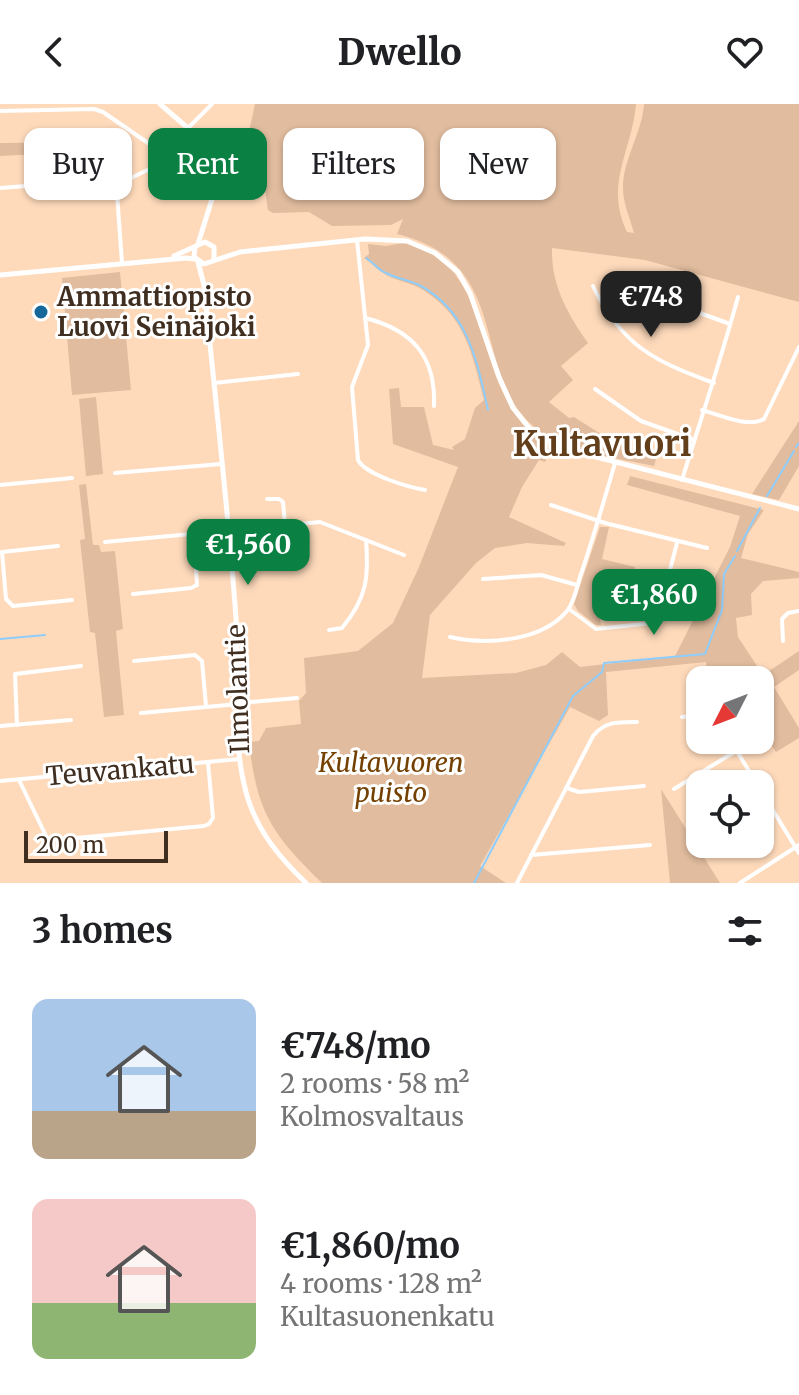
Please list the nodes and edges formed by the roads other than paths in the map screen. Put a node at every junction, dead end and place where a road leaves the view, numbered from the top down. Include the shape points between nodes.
1 (160, 104) edge
2 (212, 104) edge
3 (0, 111) edge
4 (189, 127) junction
5 (124, 128) edge
6 (132, 134) edge
7 (132, 178) edge
8 (24, 186) edge
9 (0, 188) edge
10 (117, 200) edge
11 (205, 222) junction
12 (357, 240) junction
13 (197, 245) junction
14 (213, 246) junction
15 (240, 252) junction
16 (165, 260) junction
17 (196, 260) junction
18 (212, 261) junction
19 (122, 263) junction
20 (0, 275) edge
21 (204, 285) junction
22 (593, 286) dead end
23 (668, 289) dead end
24 (738, 297) dead end
25 (365, 318) junction
26 (730, 324) junction
27 (799, 347) edge
28 (298, 374) dead end
29 (214, 383) junction
30 (714, 383) junction
31 (595, 389) dead end
32 (434, 406) dead end
33 (702, 410) junction
34 (694, 440) junction
35 (615, 463) junction
36 (221, 464) junction
37 (115, 473) dead end
38 (72, 478) dead end
39 (682, 480) junction
40 (0, 485) edge
41 (425, 490) dead end
42 (267, 499) dead end
43 (551, 505) dead end
44 (799, 509) edge
45 (599, 521) junction
46 (285, 524) junction
47 (228, 531) junction
48 (194, 534) junction
49 (366, 540) junction
50 (105, 542) dead end
51 (677, 543) junction
52 (58, 546) dead end
53 (707, 548) dead end
54 (1, 552) edge
55 (404, 555) dead end
56 (483, 579) dead end
57 (577, 585) junction
58 (133, 594) dead end
59 (72, 600) dead end
60 (569, 609) junction
61 (799, 611) edge
62 (329, 630) dead end
63 (450, 637) dead end
64 (783, 641) dead end
65 (134, 661) dead end
66 (81, 666) dead end
67 (297, 698) dead end
68 (238, 703) junction
69 (206, 706) junction
70 (141, 713) dead end
71 (682, 717) dead end
72 (686, 717) edge
73 (71, 720) dead end
74 (637, 722) dead end
75 (17, 725) junction
76 (0, 726) edge
77 (731, 754) edge
78 (240, 759) junction
79 (208, 762) junction
80 (19, 780) junction
81 (0, 781) edge
82 (644, 786) dead end
83 (567, 788) junction
84 (674, 789) dead end
85 (774, 811) edge
86 (650, 845) dead end
87 (798, 849) edge
88 (531, 855) junction
89 (302, 882) edge
90 (517, 883) edge
91 (740, 883) edge

1 - 4 street
2 - 4 street
3 - 5 street via 103,112
4 - 11 street via 209,150 217,173
6 - 7 street via 158,153 162,163
8 - 9 street
10 - 19 street
11 - 13 street
11 - 14 street
12 - 15 street
12 - 25 street
12 - 35 street via 407,241 448,262 470,293 506,394 521,419 550,443
13 - 14 street
13 - 16 street
13 - 17 street
14 - 15 street
14 - 18 street
15 - 18 street
16 - 17 street
16 - 19 street
17 - 18 street
17 - 21 street, Ilmolantie
18 - 21 street, Ilmolantie
19 - 20 street
21 - 29 street, Ilmolantie
22 - 30 street via 611,319 642,350
23 - 26 street via 699,315
24 - 26 street
25 - 32 street via 393,327 423,353 432,375
25 - 41 street via 367,352 352,387 358,460 365,469
26 - 30 street
27 - 33 street via 760,422
28 - 29 street
29 - 36 street, Ilmolantie
30 - 33 street
31 - 34 street via 641,421
33 - 34 street
34 - 39 street
35 - 39 street
35 - 45 street
36 - 37 street
36 - 47 street, Ilmolantie
38 - 40 street
39 - 44 street
42 - 46 street via 283,502
43 - 45 street
45 - 51 street
45 - 57 street
46 - 47 street
46 - 49 street via 320,522
47 - 48 street
47 - 68 street, Ilmolantie
48 - 50 street
48 - 58 street via 197,585
49 - 55 street
49 - 62 street via 369,576 351,618 342,628
51 - 53 street
51 - 60 street via 652,623 596,629
52 - 54 street
54 - 59 street via 9,604
56 - 57 street via 541,575
57 - 60 street
60 - 63 street via 531,634 489,640
61 - 64 street via 782,619
65 - 69 street via 195,655 202,661
66 - 75 street via 15,674
67 - 68 street
68 - 69 street
68 - 78 street, Ilmolantie
69 - 70 street
71 - 72 street
73 - 75 street
74 - 83 street via 610,723 598,730
75 - 76 street
77 - 84 street
78 - 79 street, Teuvankatu
78 - 89 street, Ilmolantie via 248,799 264,835
79 - 80 street, Teuvankatu
79 - 80 street via 213,818 204,826 55,840 43,833
80 - 81 street, Teuvankatu
82 - 83 street via 579,792
83 - 88 street
85 - 87 street
86 - 88 street
87 - 91 street
88 - 90 street

